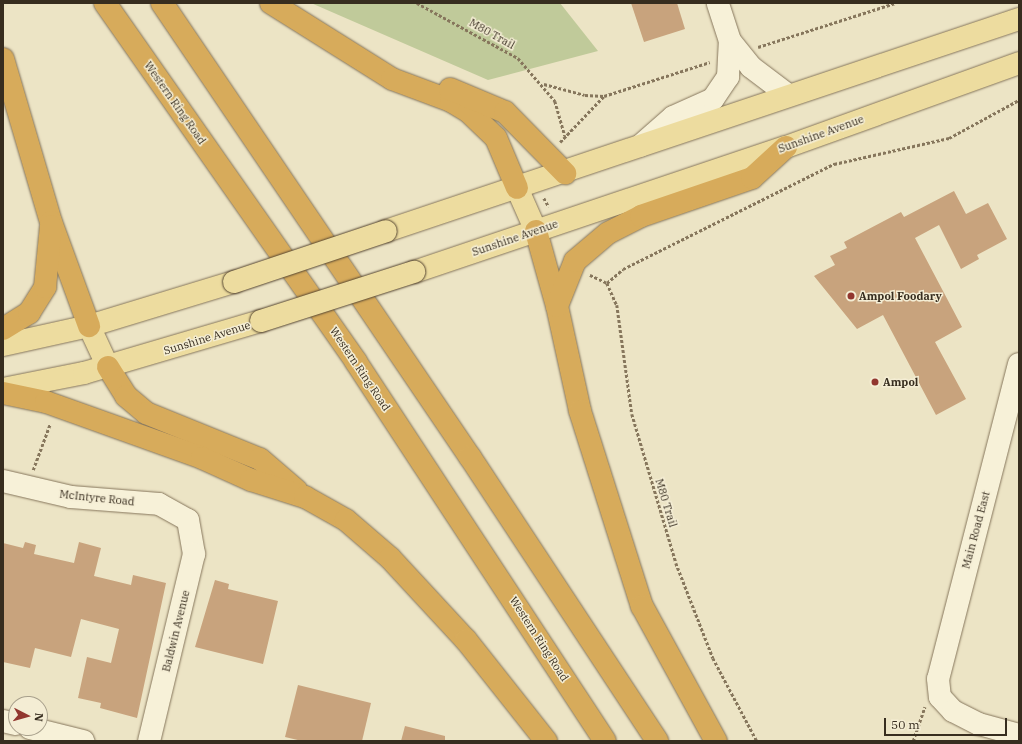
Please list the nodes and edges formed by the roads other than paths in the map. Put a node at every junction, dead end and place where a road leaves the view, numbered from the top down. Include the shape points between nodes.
1 (105, 3) edge
2 (162, 3) edge
3 (271, 3) edge
4 (718, 3) edge
5 (1017, 3) edge
6 (1019, 19) edge
7 (959, 37) junction
8 (730, 41) junction
9 (335, 45) junction
10 (3, 59) edge
11 (1019, 62) edge
12 (788, 95) junction
13 (638, 147) junction
14 (786, 147) junction
15 (565, 173) junction
16 (518, 188) junction
17 (51, 222) junction
18 (536, 231) junction
19 (557, 306) junction
20 (89, 326) junction
21 (3, 329) edge
22 (3, 346) edge
23 (1019, 364) edge
24 (108, 367) junction
25 (3, 389) edge
26 (3, 393) edge
27 (3, 481) edge
28 (305, 497) junction
29 (188, 520) joint
30 (48, 732) edge
31 (1019, 735) edge
32 (83, 741) edge
33 (149, 741) edge
34 (546, 741) edge
35 (605, 741) edge
36 (657, 741) edge
37 (716, 741) edge

1 - 35 highway, Western Ring Road via 356,362
2 - 36 highway via 470,457
3 - 9 highway
4 - 8 street
5 - 7 main road
6 - 7 main road
7 - 12 main road
8 - 12 street via 765,80
8 - 13 street via 728,77 713,100 674,117
9 - 15 highway via 505,112
9 - 16 highway via 392,79 451,100 469,112 496,138
10 - 17 highway
11 - 14 main road, Sunshine Avenue
12 - 13 main road
13 - 15 main road
14 - 18 main road, Sunshine Avenue
14 - 19 highway via 752,178 641,216 608,233 575,261
15 - 16 main road
16 - 18 main road
16 - 20 main road, bridge via 234,282
17 - 20 highway
17 - 21 highway via 45,287 29,312
18 - 19 highway
18 - 24 main road, Sunshine Avenue, bridge via 261,321
19 - 37 highway via 580,411 642,606
20 - 22 main road
20 - 24 main road
23 - 31 street, Main Road East via 940,666 940,697 948,708 972,722
24 - 25 main road, Sunshine Avenue
24 - 28 highway via 126,396 146,413 260,459
26 - 28 highway via 57,406
27 - 29 street, McIntyre Road via 97,500 159,504
28 - 34 highway via 346,520 390,558 466,640
29 - 33 street, Baldwin Avenue via 194,554
30 - 32 street

